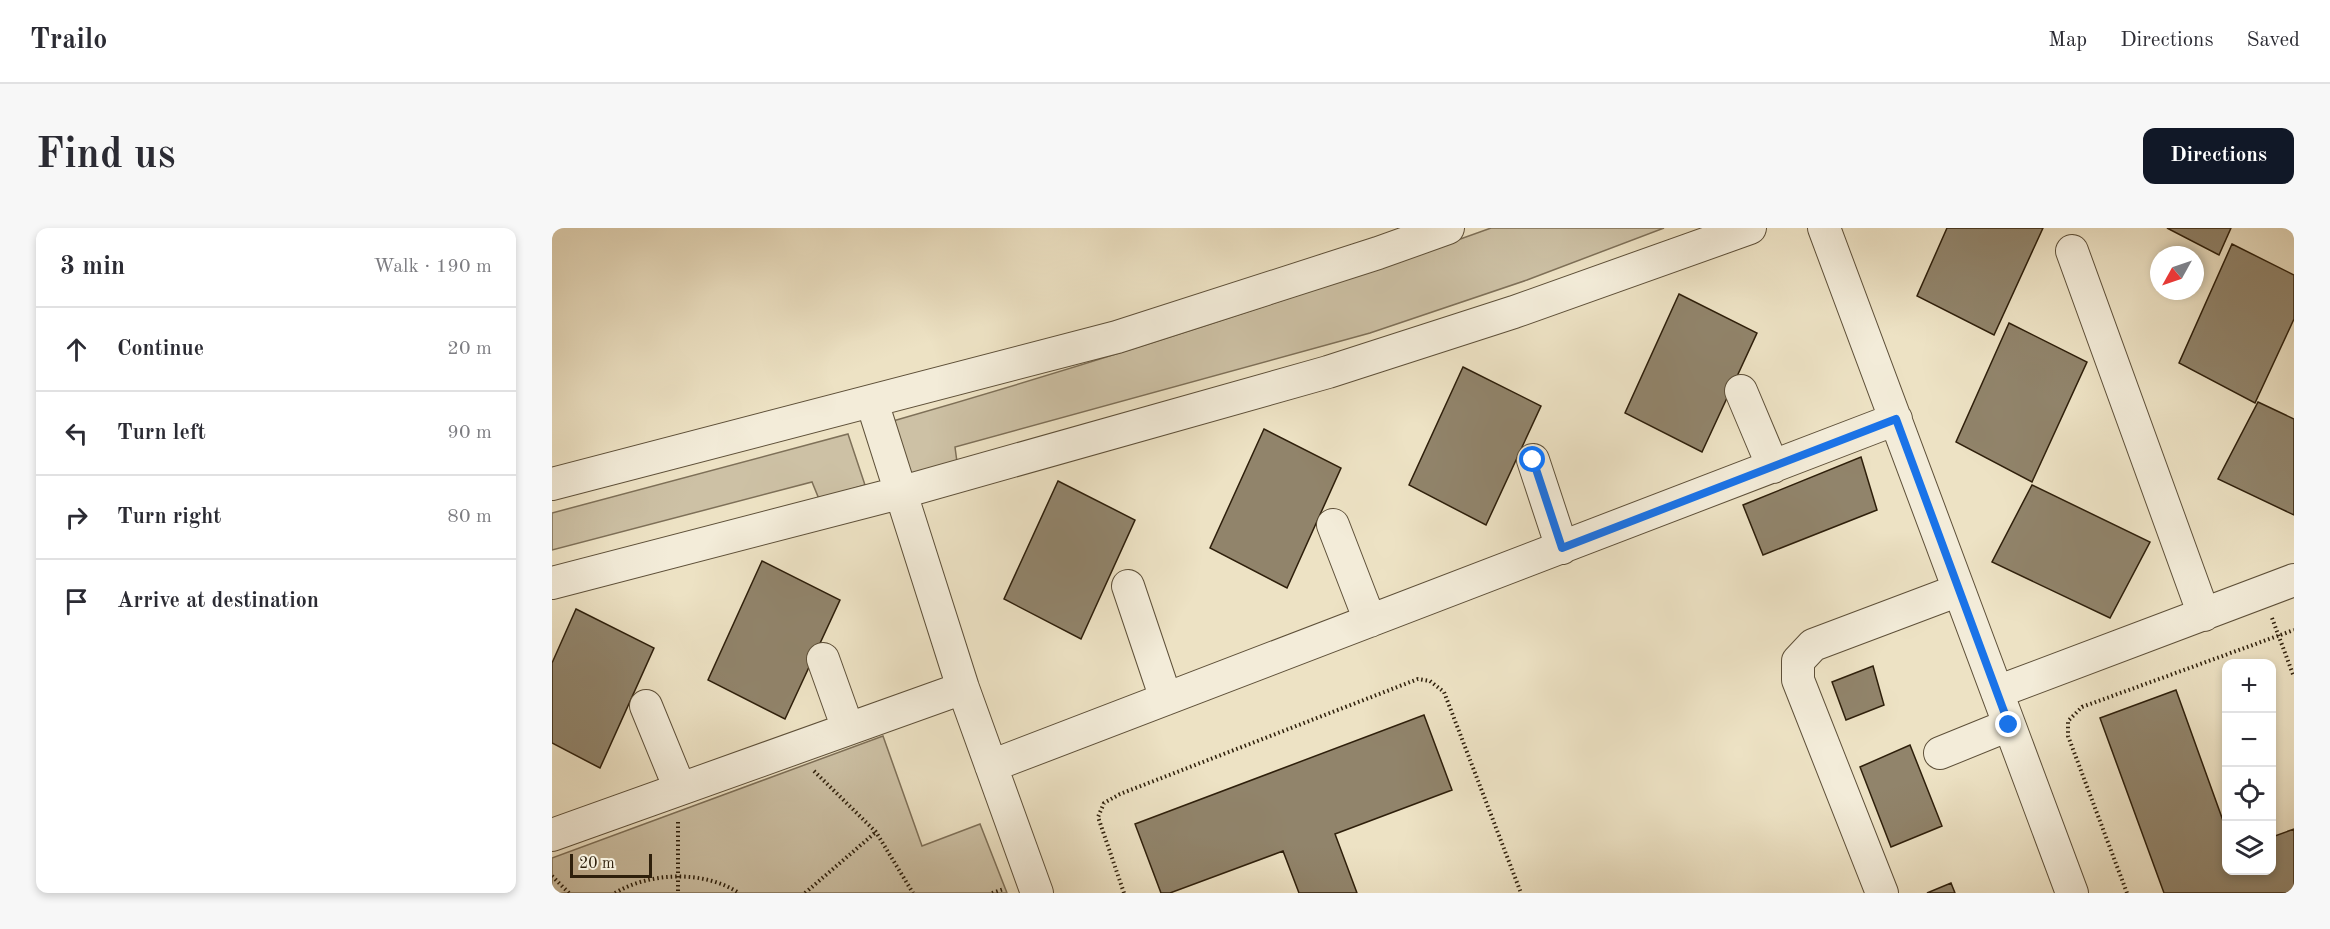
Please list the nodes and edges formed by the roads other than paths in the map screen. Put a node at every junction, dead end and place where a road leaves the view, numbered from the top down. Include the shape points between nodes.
1 (1448, 228) edge
2 (1750, 228) edge
3 (1824, 228) edge
4 (2072, 251) dead end
5 (1741, 391) dead end
6 (872, 402) junction
7 (1896, 419) junction
8 (1533, 460) dead end
9 (1773, 466) junction
10 (552, 484) edge
11 (899, 493) junction
12 (1333, 525) dead end
13 (1562, 548) junction
14 (2294, 580) edge
15 (552, 583) edge
16 (1128, 586) dead end
17 (1959, 590) junction
18 (2204, 615) junction
19 (1370, 621) junction
20 (823, 658) dead end
21 (963, 687) junction
22 (1997, 692) junction
23 (1166, 699) junction
24 (645, 706) dead end
25 (2009, 725) junction
26 (848, 729) junction
27 (1940, 753) dead end
28 (991, 766) junction
29 (679, 800) junction
30 (552, 835) edge
31 (1037, 893) edge
32 (1882, 893) edge
33 (2072, 893) edge

1 - 6 street via 1117,337
2 - 11 street via 1514,312 1328,372
3 - 7 street
4 - 18 street
5 - 9 street
6 - 10 street
6 - 11 street
7 - 9 street
7 - 17 street
8 - 13 street
9 - 13 street
11 - 15 street
11 - 21 street
12 - 19 street
13 - 19 street
14 - 18 street
16 - 23 street
17 - 22 street
17 - 32 street via 1813,645 1798,661 1798,680
18 - 22 street
19 - 23 street
20 - 26 street
21 - 26 street
21 - 28 street
22 - 25 street
23 - 28 street
24 - 29 street
25 - 27 street
25 - 33 street
26 - 29 street
28 - 31 street
29 - 30 street

